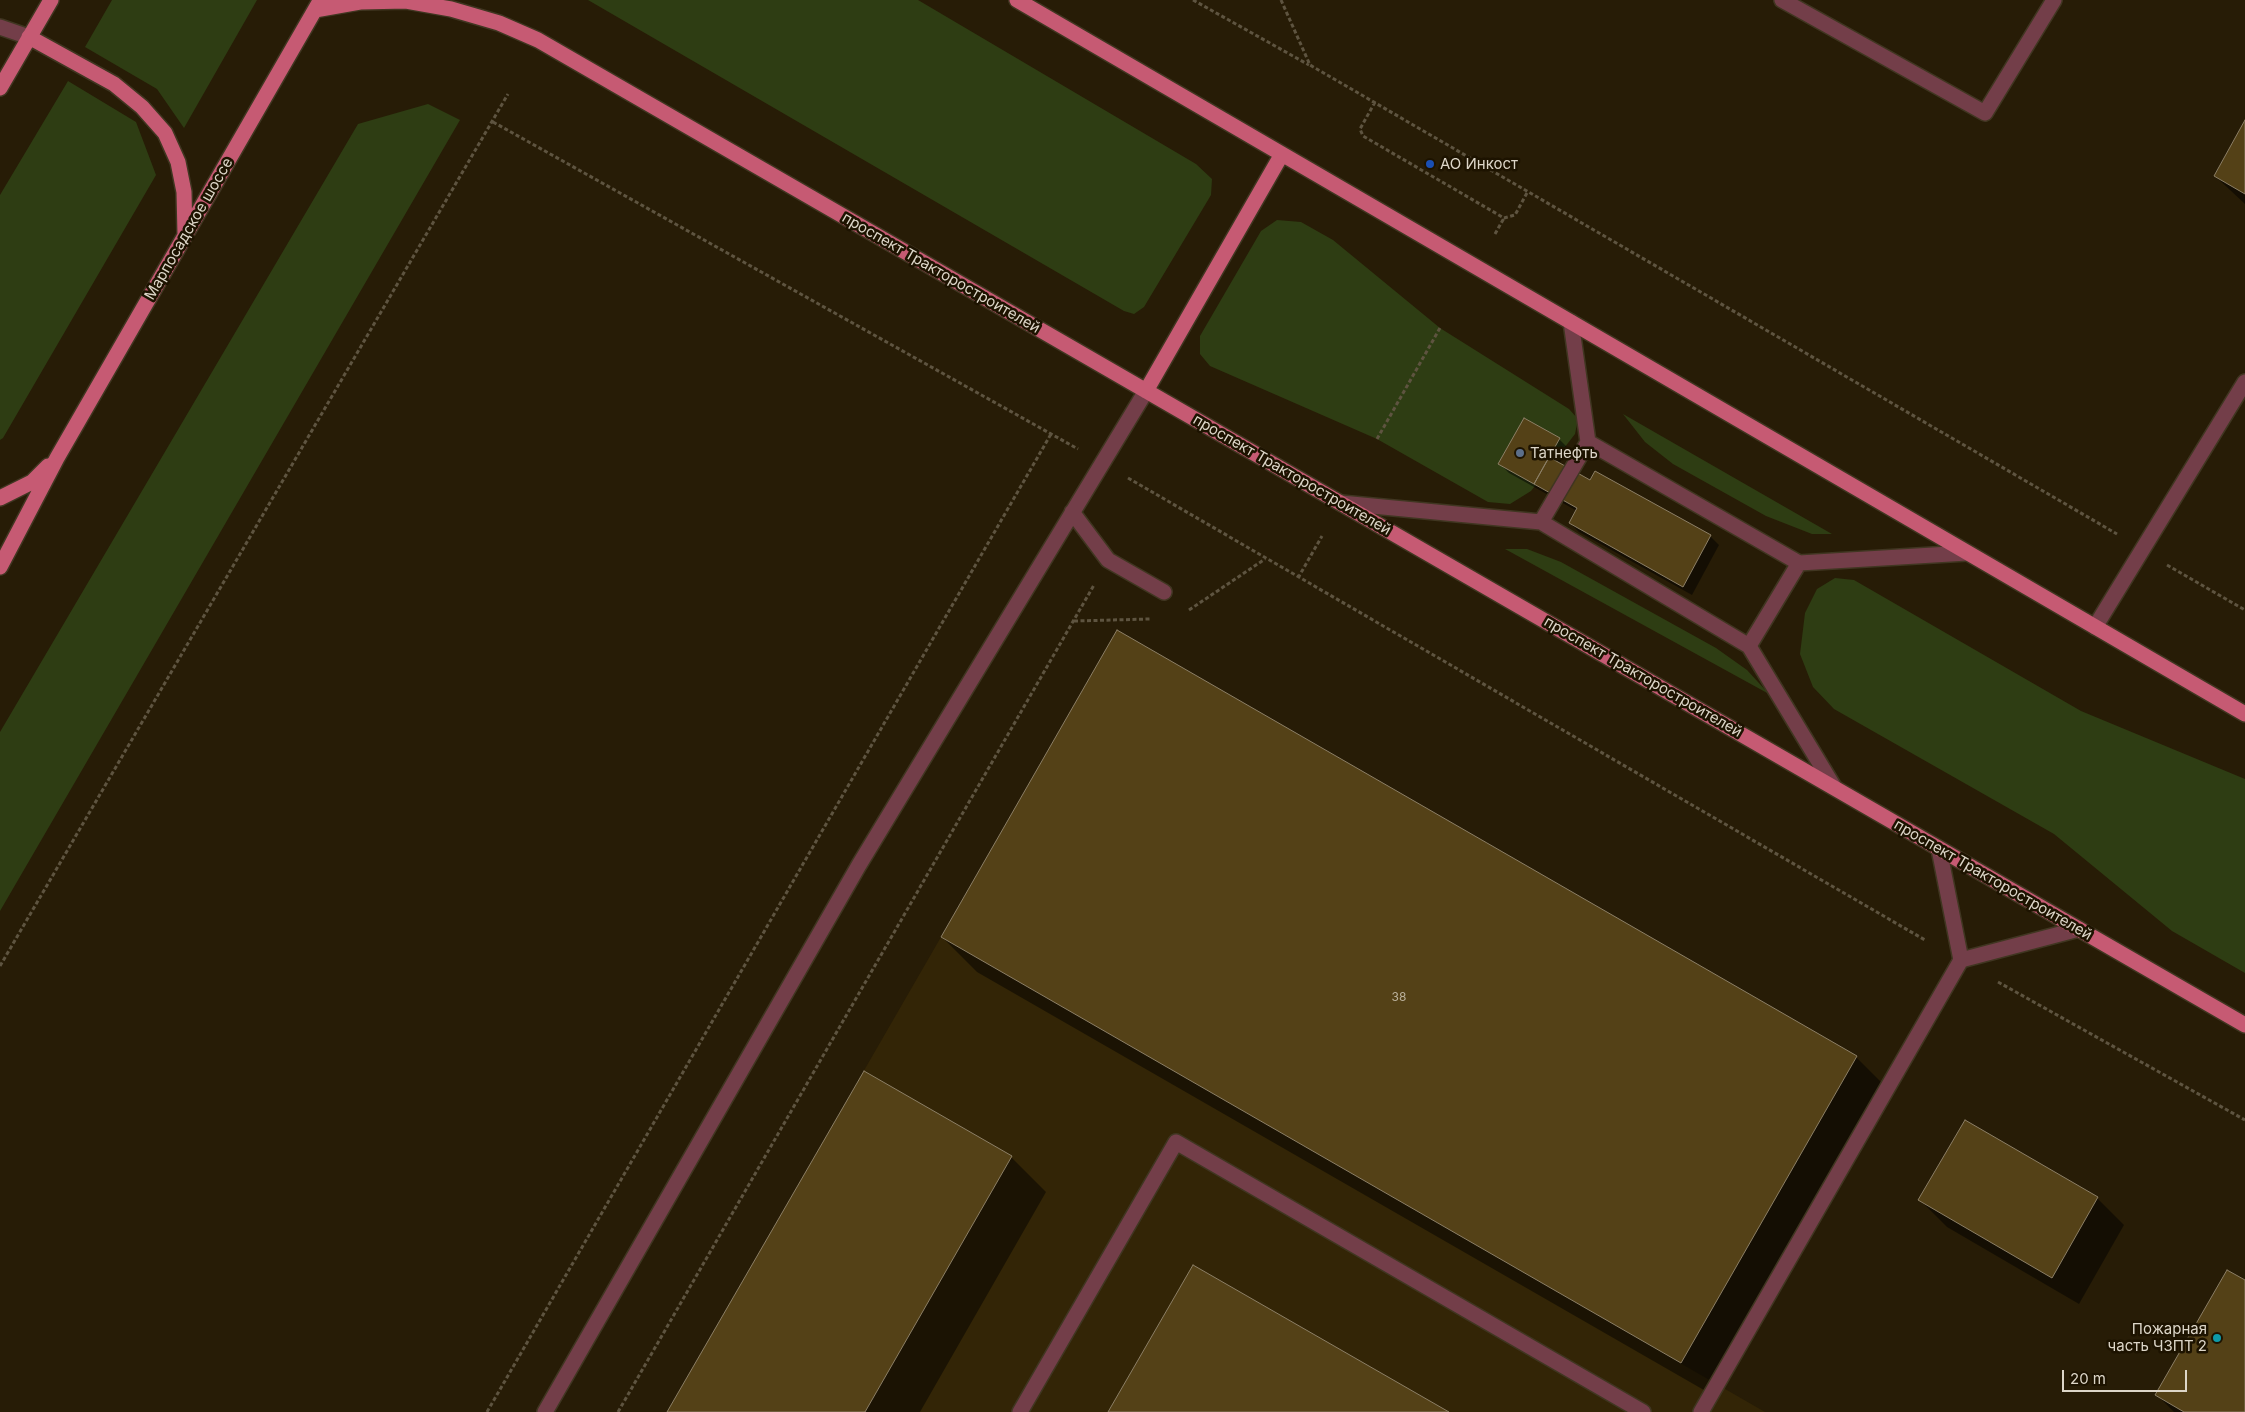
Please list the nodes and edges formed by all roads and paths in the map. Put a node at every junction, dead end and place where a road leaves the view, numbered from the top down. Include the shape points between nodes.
1 (51, 0) edge
2 (1016, 0) edge
3 (1192, 0) edge
4 (1281, 0) edge
5 (1782, 0) edge
6 (2054, 0) edge
7 (318, 5) edge
8 (0, 27) edge
9 (29, 37) junction
10 (1310, 65) junction
11 (0, 88) edge
12 (508, 94) dead end
13 (1374, 102) junction
14 (494, 122) junction
15 (1282, 154) junction
16 (1528, 191) junction
17 (1504, 218) junction
18 (1495, 234) dead end
19 (185, 235) junction
20 (1571, 322) junction
21 (1440, 328) dead end
22 (2245, 382) edge
23 (1146, 391) junction
24 (1051, 434) junction
25 (1377, 439) dead end
26 (1588, 442) junction
27 (1080, 450) dead end
28 (57, 458) junction
29 (1126, 477) dead end
30 (0, 498) edge
31 (1341, 503) junction
32 (1072, 512) junction
33 (1541, 522) junction
34 (1322, 536) dead end
35 (2120, 536) dead end
36 (1967, 553) junction
37 (1108, 560) junction
38 (2164, 562) dead end
39 (1799, 563) junction
40 (0, 567) edge
41 (1298, 578) junction
42 (1164, 592) dead end
43 (2245, 610) edge
44 (2095, 627) junction
45 (1749, 646) junction
46 (2245, 714) edge
47 (1834, 787) junction
48 (1939, 849) junction
49 (2079, 929) junction
50 (1924, 939) dead end
51 (1961, 960) junction
52 (0, 966) edge
53 (2002, 984) dead end
54 (2245, 1025) edge
55 (2245, 1120) edge
56 (487, 1412) edge
57 (545, 1412) edge
58 (618, 1412) edge
59 (1020, 1412) edge
60 (1643, 1412) edge
61 (1701, 1412) edge

1 - 9 main road
2 - 15 main road
3 - 10 path
4 - 10 path
5 - 6 lane via 1985,113
7 - 19 main road, Марпосадское шоссе
7 - 23 main road, проспект Тракторостроителей via 406,1 499,23 538,40
8 - 9 lane
9 - 11 main road
9 - 19 main road via 114,84 142,107 165,133 178,162 184,192
10 - 13 path
12 - 14 path
13 - 16 path
13 - 17 path via 1360,129 1362,136
14 - 24 path
14 - 52 path
15 - 20 main road
15 - 23 main road
16 - 17 path via 1515,215
16 - 35 path
17 - 18 path
19 - 28 main road, Марпосадское шоссе
20 - 26 lane
20 - 36 main road
21 - 25 path
22 - 44 lane
23 - 31 main road, проспект Тракторостроителей
23 - 32 lane
24 - 27 path
24 - 56 path
26 - 33 lane
26 - 39 lane
28 - 30 main road, Марпосадское шоссе via 32,482
28 - 40 main road, Марпосадское шоссе
29 - 41 path
31 - 33 lane
31 - 47 main road, проспект Тракторостроителей
32 - 37 lane
32 - 57 lane via 859,865
33 - 45 lane
34 - 41 path
36 - 39 lane
36 - 44 main road
37 - 42 lane
37 - 58 path
38 - 43 path
39 - 45 lane
41 - 50 path
44 - 46 main road
45 - 47 lane
47 - 48 main road, проспект Тракторостроителей
48 - 49 main road, проспект Тракторостроителей
48 - 51 lane
49 - 51 lane
49 - 54 main road, проспект Тракторостроителей
51 - 61 lane
53 - 55 path
59 - 60 lane via 1176,1142

